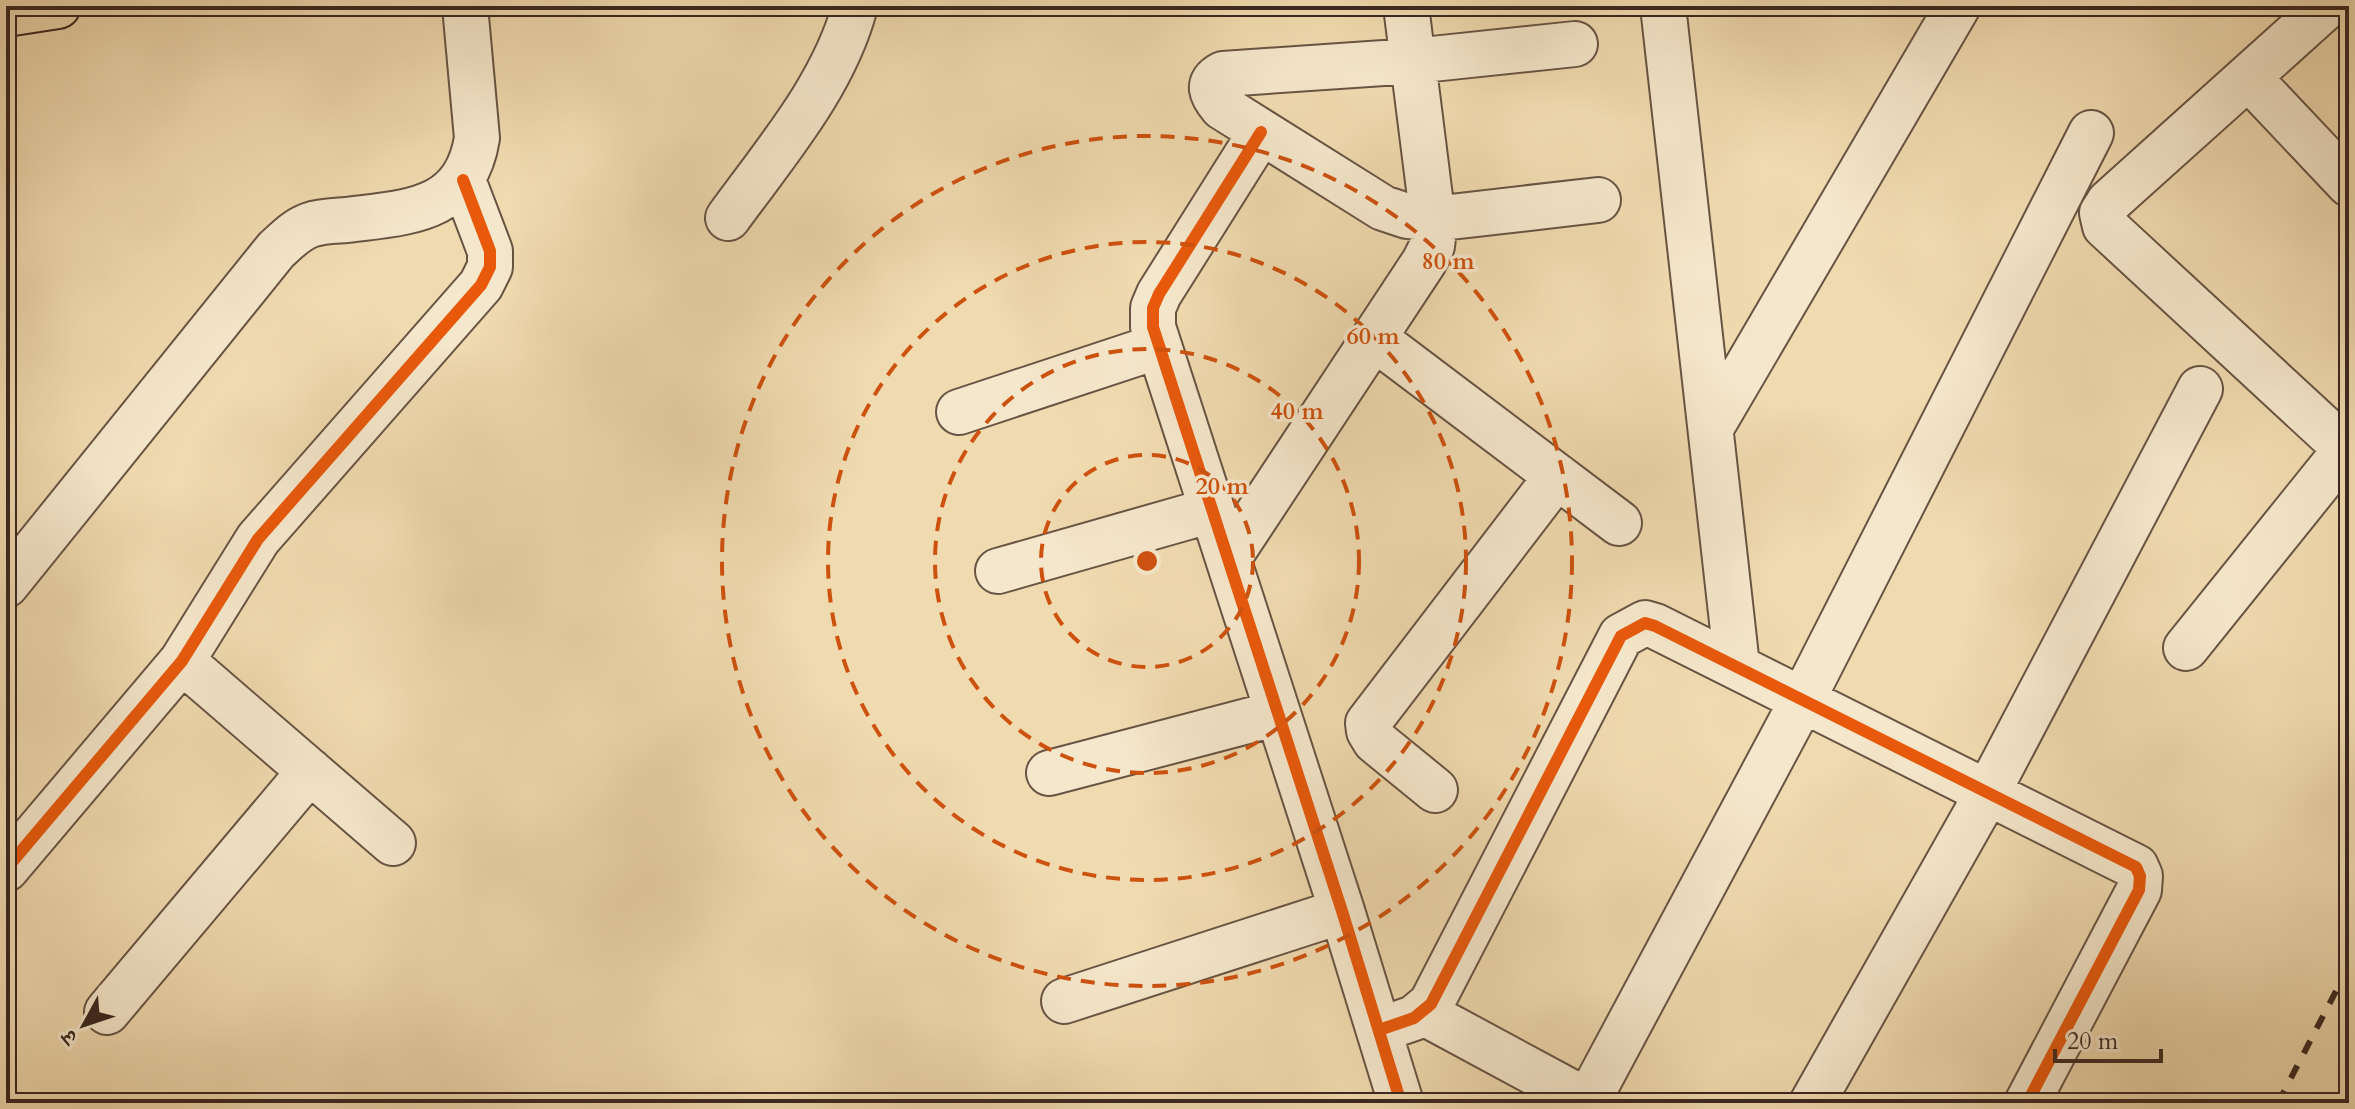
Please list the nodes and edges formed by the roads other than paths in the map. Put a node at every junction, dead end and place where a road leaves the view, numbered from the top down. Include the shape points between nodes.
1 (58, 6) edge
2 (465, 6) edge
3 (855, 6) edge
4 (1406, 6) edge
5 (1663, 6) edge
6 (1958, 6) edge
7 (2327, 6) edge
8 (6, 14) edge
9 (1575, 44) dead end
10 (1413, 61) junction
11 (2248, 77) junction
12 (1261, 132) junction
13 (2091, 133) dead end
14 (463, 180) junction
15 (2349, 184) edge
16 (1598, 200) dead end
17 (728, 218) dead end
18 (1433, 219) junction
19 (1374, 338) junction
20 (1159, 346) junction
21 (2200, 389) dead end
22 (959, 412) dead end
23 (1711, 428) junction
24 (2347, 444) edge
25 (1557, 476) junction
26 (1212, 510) junction
27 (1619, 523) dead end
28 (1228, 559) junction
29 (998, 571) dead end
30 (6, 585) edge
31 (2186, 648) dead end
32 (182, 661) junction
33 (1737, 666) junction
34 (1803, 699) junction
35 (1278, 713) junction
36 (310, 771) junction
37 (1049, 773) dead end
38 (1435, 790) dead end
39 (1988, 792) junction
40 (393, 843) dead end
41 (6, 869) edge
42 (1342, 911) junction
43 (1064, 1001) dead end
44 (107, 1012) dead end
45 (1424, 1013) junction
46 (1379, 1030) junction
47 (1590, 1102) edge
48 (1401, 1103) edge
49 (1812, 1103) edge
50 (2027, 1103) edge

1 - 8 main road
2 - 14 street via 477,138
3 - 17 street via 816,94
4 - 10 street
5 - 23 street
6 - 23 street
7 - 11 street
9 - 10 street
10 - 12 street via 1215,78 1213,96 1222,107
10 - 18 street
11 - 15 street
11 - 24 street via 2109,202 2102,213 2105,226
12 - 18 street via 1383,208
12 - 20 street via 1159,294 1153,327
13 - 34 street
14 - 30 street via 427,207 312,224 294,233
14 - 32 street via 490,251 490,267 481,285 258,539
16 - 18 street
18 - 19 street via 1432,246
19 - 25 street
19 - 28 street
20 - 22 street
20 - 26 street
21 - 39 street
23 - 33 street
24 - 31 street
25 - 27 street
25 - 38 street via 1368,723 1375,741
26 - 28 street
26 - 29 street
28 - 35 street
32 - 36 street
32 - 41 street
33 - 34 street
33 - 45 street via 1645,623 1621,636
34 - 39 street
34 - 47 street
35 - 37 street
35 - 42 street
36 - 40 street
36 - 44 street
39 - 49 street
39 - 50 street via 2125,860 2140,876 2139,890
42 - 43 street
42 - 46 street
45 - 46 street
45 - 47 street
46 - 48 street

